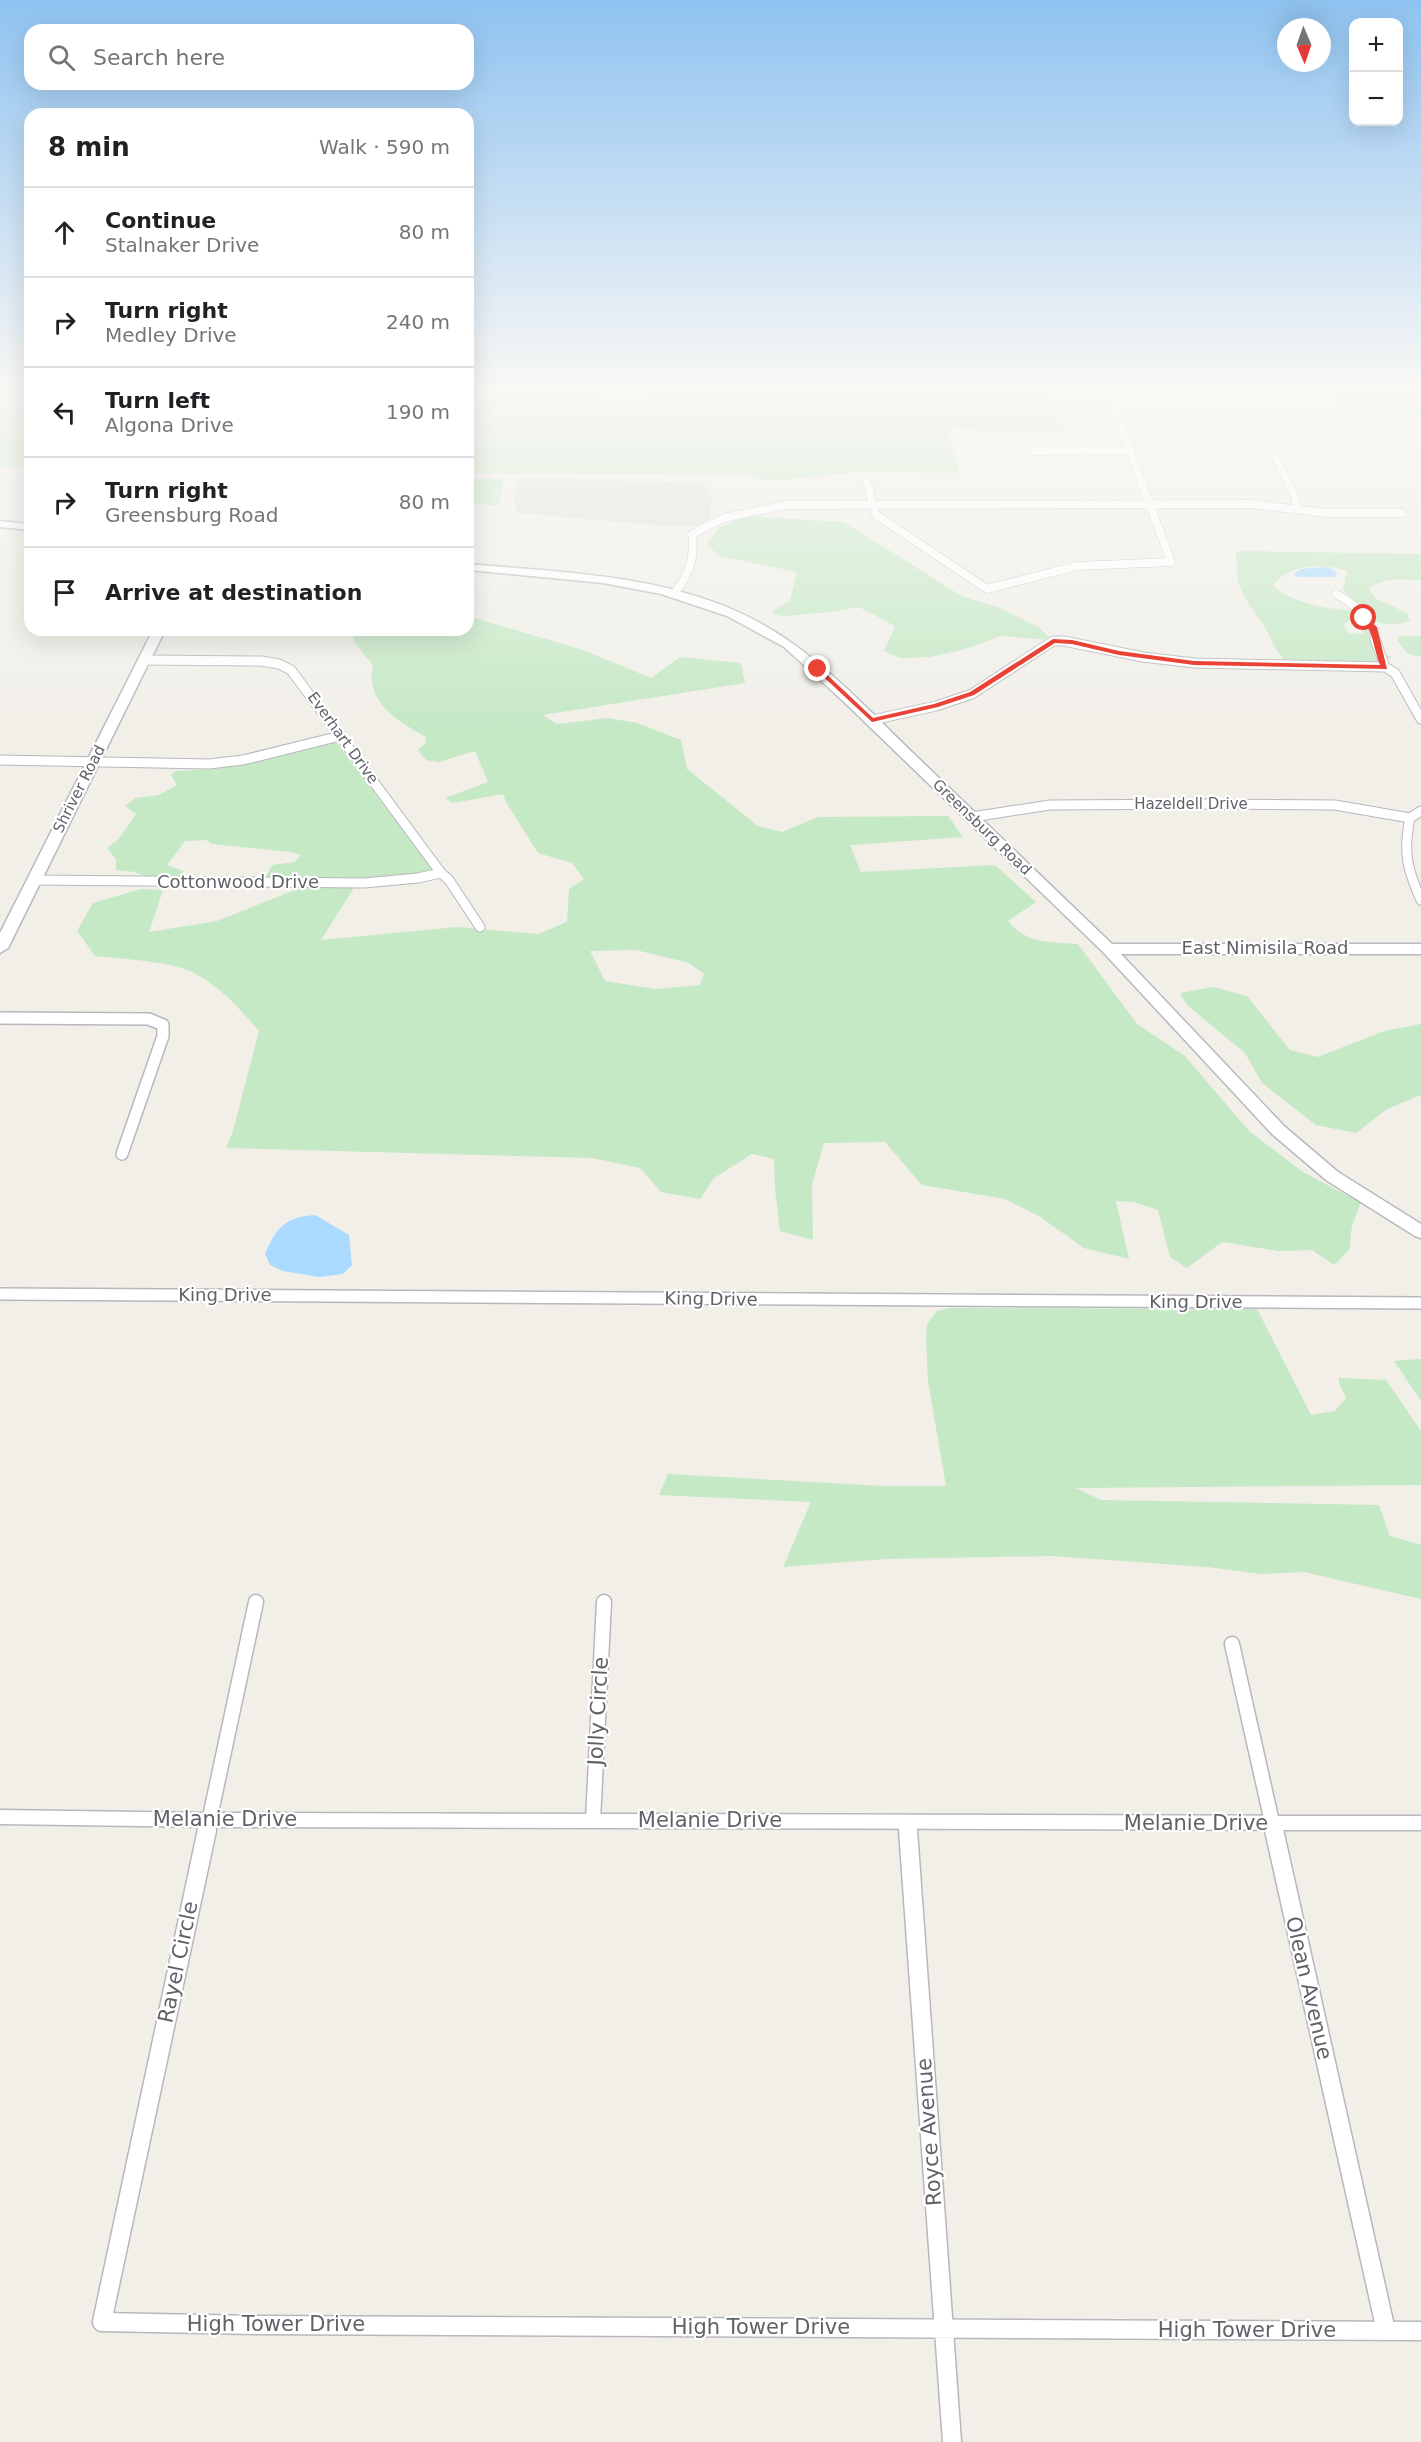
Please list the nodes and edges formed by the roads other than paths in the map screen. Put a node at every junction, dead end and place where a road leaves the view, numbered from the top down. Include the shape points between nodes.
1 (788, 505) edge
2 (873, 505) edge
3 (1149, 505) edge
4 (1260, 505) edge
5 (1297, 505) edge
6 (1298, 509) junction
7 (1402, 513) dead end
8 (0, 524) edge
9 (24, 526) edge
10 (474, 568) edge
11 (674, 594) junction
12 (1336, 594) dead end
13 (156, 636) edge
14 (145, 660) junction
15 (1385, 668) junction
16 (1421, 719) edge
17 (872, 720) junction
18 (340, 736) junction
19 (0, 760) edge
20 (93, 762) junction
21 (1421, 811) edge
22 (972, 817) junction
23 (1410, 818) junction
24 (441, 873) junction
25 (34, 880) junction
26 (1421, 900) edge
27 (480, 927) dead end
28 (0, 948) edge
29 (1108, 949) junction
30 (1421, 949) edge
31 (0, 1018) edge
32 (122, 1154) dead end
33 (1421, 1232) edge
34 (0, 1294) edge
35 (1421, 1303) edge
36 (256, 1602) dead end
37 (604, 1602) dead end
38 (1232, 1644) dead end
39 (0, 1817) edge
40 (209, 1820) junction
41 (593, 1820) junction
42 (907, 1822) junction
43 (1272, 1823) junction
44 (1421, 1823) edge
45 (102, 2322) joint
46 (943, 2328) junction
47 (1386, 2331) junction
48 (1421, 2331) edge
49 (952, 2442) edge

1 - 11 street via 751,510 692,534 695,549 691,572
2 - 3 street via 885,523 987,589 1077,566 1172,562
4 - 6 street
5 - 6 street
6 - 7 street
8 - 9 main road
10 - 11 main road, Greensburg Road via 603,580
11 - 17 main road, Greensburg Road via 725,611 775,636 803,656
12 - 15 street via 1350,602 1374,627
13 - 14 main road, Shriver Road
14 - 18 street, Everhart Drive via 261,661 285,666
14 - 20 main road, Shriver Road
15 - 16 street via 1395,673
15 - 17 street via 1194,663 1056,641 972,694
17 - 22 main road, Greensburg Road
18 - 20 street via 226,762
18 - 24 street, Everhart Drive
19 - 20 street
20 - 25 main road, Shriver Road
21 - 23 street
22 - 23 street, Hazeldell Drive via 1078,803 1335,805
22 - 29 main road, Greensburg Road
23 - 26 street via 1404,851
24 - 25 street, Cottonwood Drive via 364,883
24 - 27 street, Everhart Drive
25 - 28 main road, Shriver Road
29 - 30 main road, East Nimisila Road
29 - 33 main road, Greensburg Road via 1278,1131 1357,1193
31 - 32 street via 149,1019 163,1026 164,1036
34 - 35 street, King Drive
36 - 40 street, Rayel Circle
37 - 41 street, Jolly Circle
38 - 43 street, Olean Avenue
39 - 40 street, Melanie Drive
40 - 41 street, Melanie Drive
40 - 45 street, Rayel Circle
41 - 42 street, Melanie Drive
42 - 43 street, Melanie Drive
42 - 46 street, Royce Avenue
43 - 44 street, Melanie Drive
43 - 47 street, Olean Avenue
45 - 46 street, High Tower Drive
46 - 47 street, High Tower Drive
46 - 49 street, Royce Avenue
47 - 48 street, High Tower Drive

